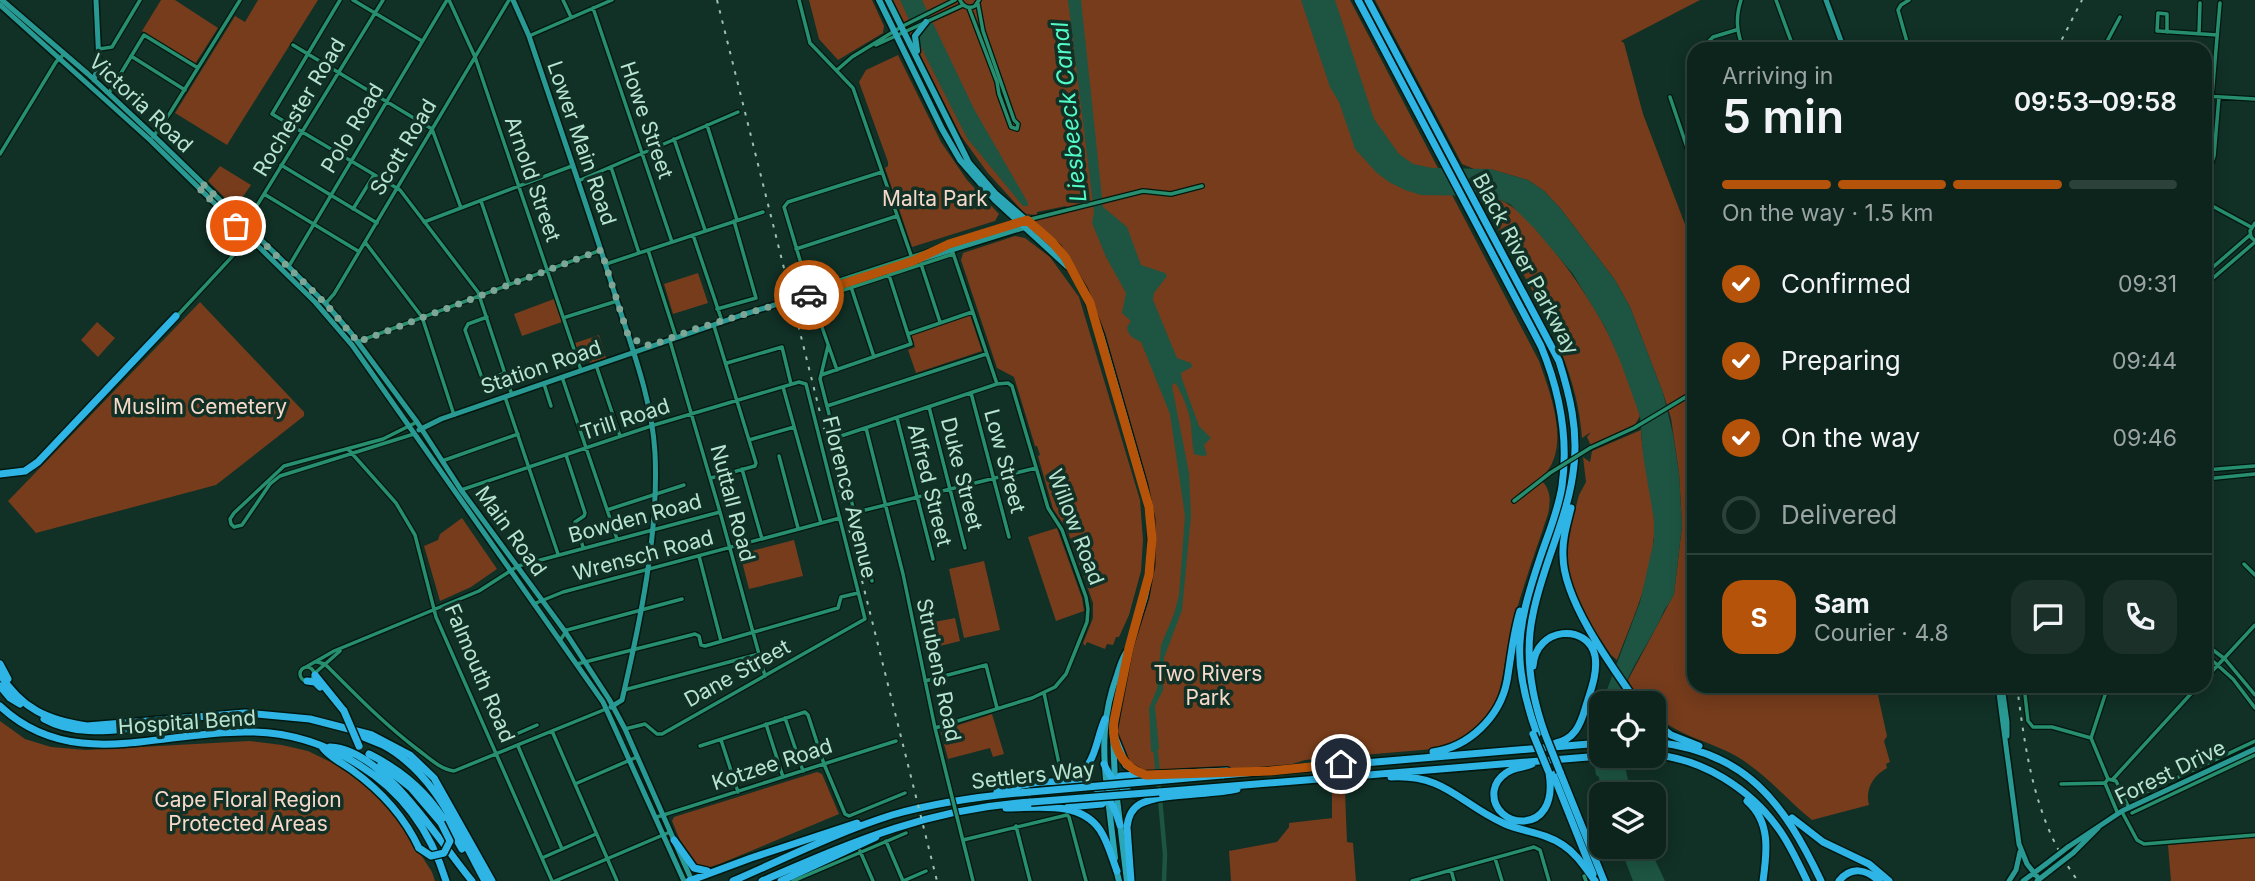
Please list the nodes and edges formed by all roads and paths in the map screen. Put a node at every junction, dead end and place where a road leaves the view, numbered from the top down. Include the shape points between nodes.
1 (2, 0) edge
2 (96, 0) edge
3 (140, 0) edge
4 (240, 0) edge
5 (340, 0) edge
6 (353, 0) edge
7 (383, 0) edge
8 (448, 0) edge
9 (511, 0) edge
10 (563, 0) edge
11 (612, 0) edge
12 (799, 0) edge
13 (879, 0) edge
14 (888, 0) edge
15 (957, 0) edge
16 (1357, 0) edge
17 (1368, 0) edge
18 (1741, 0) edge
19 (1776, 0) edge
20 (1826, 0) edge
21 (1909, 0) edge
22 (978, 2) edge
23 (2200, 3) dead end
24 (2220, 3) dead end
25 (0, 5) edge
26 (963, 5) junction
27 (593, 8) junction
28 (969, 8) junction
29 (375, 13) junction
30 (2120, 17) dead end
31 (571, 18) junction
32 (926, 22) junction
33 (1736, 30) junction
34 (899, 32) junction
35 (2167, 32) junction
36 (2199, 33) junction
37 (2217, 34) junction
38 (529, 36) junction
39 (422, 41) junction
40 (1709, 42) edge
41 (1740, 42) edge
42 (1791, 42) edge
43 (1841, 42) edge
44 (1907, 42) edge
45 (2107, 42) edge
46 (293, 45) dead end
47 (99, 49) junction
48 (307, 54) junction
49 (62, 56) junction
50 (131, 56) junction
51 (475, 57) junction
52 (919, 64) junction
53 (198, 68) junction
54 (837, 70) junction
55 (338, 73) junction
56 (92, 82) junction
57 (185, 90) junction
58 (107, 96) junction
59 (2212, 96) joint
60 (1670, 97) dead end
61 (2219, 97) junction
62 (2255, 99) edge
63 (386, 101) junction
64 (738, 112) dead end
65 (707, 125) junction
66 (432, 129) junction
67 (301, 132) junction
68 (152, 138) junction
69 (674, 139) junction
70 (1687, 144) edge
71 (642, 153) junction
72 (0, 154) edge
73 (351, 162) junction
74 (2212, 162) edge
75 (281, 165) junction
76 (573, 166) junction
77 (611, 167) junction
78 (882, 172) junction
79 (374, 175) junction
80 (578, 181) junction
81 (518, 186) junction
82 (1202, 186) dead end
83 (397, 188) junction
84 (264, 194) junction
85 (331, 195) junction
86 (481, 201) junction
87 (2212, 206) edge
88 (461, 208) junction
89 (353, 209) junction
90 (763, 212) dead end
91 (898, 216) junction
92 (736, 221) junction
93 (424, 222) junction
94 (377, 223) junction
95 (1026, 223) junction
96 (2255, 223) edge
97 (313, 224) junction
98 (2251, 227) junction
99 (243, 228) junction
100 (705, 231) junction
101 (252, 235) junction
102 (693, 235) junction
103 (2250, 235) junction
104 (2255, 241) edge
105 (365, 242) junction
106 (672, 242) junction
107 (796, 249) junction
108 (951, 249) junction
109 (601, 250) junction
110 (648, 250) junction
111 (359, 252) junction
112 (639, 253) junction
113 (912, 258) junction
114 (606, 264) junction
115 (921, 264) junction
116 (2212, 268) edge
117 (286, 269) junction
118 (547, 270) junction
119 (888, 272) junction
120 (2212, 279) edge
121 (509, 284) junction
122 (851, 287) junction
123 (809, 290) junction
124 (479, 295) junction
125 (617, 300) junction
126 (813, 300) junction
127 (323, 306) junction
128 (718, 309) junction
129 (973, 312) junction
130 (179, 313) joint
131 (422, 317) junction
132 (487, 317) junction
133 (565, 318) junction
134 (722, 321) junction
135 (940, 323) junction
136 (713, 324) junction
137 (908, 334) junction
138 (628, 335) junction
139 (672, 338) junction
140 (355, 344) junction
141 (828, 344) junction
142 (652, 345) junction
143 (634, 352) junction
144 (986, 354) junction
145 (874, 357) junction
146 (726, 363) junction
147 (596, 365) junction
148 (581, 370) junction
149 (837, 370) junction
150 (505, 373) junction
151 (821, 374) junction
152 (562, 377) junction
153 (804, 382) joint
154 (544, 384) junction
155 (791, 384) junction
156 (997, 384) junction
157 (783, 387) junction
158 (971, 393) junction
159 (512, 395) junction
160 (1687, 396) edge
161 (505, 397) junction
162 (737, 400) junction
163 (551, 406) dead end
164 (827, 406) junction
165 (929, 407) junction
166 (692, 414) junction
167 (454, 415) junction
168 (897, 418) junction
169 (410, 425) junction
170 (651, 426) junction
171 (795, 427) junction
172 (866, 428) junction
173 (418, 431) junction
174 (518, 434) junction
175 (620, 436) junction
176 (835, 438) junction
177 (749, 440) junction
178 (1576, 442) junction
179 (586, 448) junction
180 (349, 451) junction
181 (566, 455) junction
182 (779, 456) dead end
183 (440, 462) junction
184 (2255, 466) edge
185 (529, 467) junction
186 (1036, 468) junction
187 (742, 469) junction
188 (2212, 469) edge
189 (0, 474) edge
190 (2255, 474) edge
191 (2212, 477) edge
192 (711, 478) junction
193 (993, 478) junction
194 (684, 485) dead end
195 (949, 489) junction
196 (459, 492) junction
197 (653, 495) junction
198 (917, 498) junction
199 (1514, 501) dead end
200 (885, 505) junction
201 (607, 510) junction
202 (720, 512) junction
203 (853, 513) junction
204 (840, 518) junction
205 (821, 523) junction
206 (799, 529) junction
207 (651, 530) junction
208 (1009, 537) dead end
209 (617, 539) junction
210 (762, 539) junction
211 (583, 548) junction
212 (730, 548) junction
213 (965, 548) dead end
214 (558, 555) junction
215 (699, 556) junction
216 (1540, 558) junction
217 (933, 559) dead end
218 (2244, 564) dead end
219 (517, 566) junction
220 (511, 570) junction
221 (647, 570) junction
222 (2255, 575) edge
223 (872, 581) dead end
224 (858, 593) junction
225 (682, 598) dead end
226 (538, 601) junction
227 (641, 609) junction
228 (435, 610) junction
229 (551, 619) junction
230 (864, 620) joint
231 (2255, 625) edge
232 (753, 632) junction
233 (565, 633) junction
234 (561, 639) junction
235 (720, 641) junction
236 (575, 646) junction
237 (1129, 648) junction
238 (342, 649) junction
239 (633, 650) junction
240 (2212, 650) edge
241 (568, 651) junction
242 (759, 654) junction
243 (2212, 659) edge
244 (2225, 659) junction
245 (585, 661) junction
246 (315, 662) junction
247 (0, 664) edge
248 (325, 664) junction
249 (578, 664) junction
250 (2218, 664) junction
251 (306, 667) junction
252 (2212, 670) edge
253 (0, 674) edge
254 (315, 674) junction
255 (765, 676) junction
256 (0, 680) edge
257 (307, 681) junction
258 (925, 681) junction
259 (0, 686) edge
260 (624, 690) junction
261 (1630, 691) edge
262 (1044, 693) junction
263 (2001, 693) edge
264 (2025, 693) edge
265 (2106, 693) edge
266 (2191, 693) edge
267 (2255, 695) edge
268 (333, 699) junction
269 (23, 705) junction
270 (0, 706) edge
271 (610, 707) junction
272 (997, 708) junction
273 (2255, 708) edge
274 (489, 710) dead end
275 (37, 711) junction
276 (785, 718) junction
277 (1105, 719) junction
278 (766, 724) junction
279 (537, 725) dead end
280 (935, 727) junction
281 (528, 729) junction
282 (625, 729) junction
283 (552, 730) junction
284 (1666, 731) edge
285 (522, 732) junction
286 (1539, 732) junction
287 (358, 733) junction
288 (1113, 733) junction
289 (2091, 738) junction
290 (533, 739) junction
291 (721, 740) junction
292 (897, 741) dead end
293 (2255, 741) edge
294 (526, 742) junction
295 (1666, 743) edge
296 (1589, 744) edge
297 (383, 745) junction
298 (323, 746) junction
299 (359, 746) junction
300 (518, 746) junction
301 (700, 746) dead end
302 (1531, 748) junction
303 (2255, 749) edge
304 (369, 754) junction
305 (497, 754) junction
306 (2255, 755) edge
307 (1714, 756) junction
308 (1589, 757) edge
309 (1666, 757) edge
310 (634, 758) junction
311 (1412, 758) junction
312 (1543, 760) junction
313 (824, 764) junction
314 (1104, 764) junction
315 (803, 771) junction
316 (1270, 771) junction
317 (1061, 773) dead end
318 (1554, 773) junction
319 (1148, 775) junction
320 (1355, 776) junction
321 (783, 777) junction
322 (2108, 780) junction
323 (1062, 782) junction
324 (1730, 782) junction
325 (1116, 783) junction
326 (575, 784) junction
327 (1258, 784) junction
328 (2061, 784) dead end
329 (738, 792) junction
330 (905, 793) dead end
331 (987, 795) junction
332 (1108, 797) junction
333 (2134, 798) dead end
334 (1154, 799) junction
335 (1776, 804) junction
336 (974, 808) junction
337 (1048, 808) junction
338 (2131, 810) junction
339 (2120, 813) junction
340 (661, 816) junction
341 (888, 817) junction
342 (898, 825) junction
343 (1120, 825) junction
344 (2100, 825) junction
345 (1016, 826) junction
346 (905, 833) dead end
347 (596, 834) junction
348 (2255, 835) edge
349 (963, 840) junction
350 (671, 841) junction
351 (886, 841) junction
352 (562, 849) junction
353 (2020, 849) junction
354 (860, 851) junction
355 (542, 858) junction
356 (1495, 858) junction
357 (607, 859) junction
358 (730, 865) junction
359 (463, 869) junction
360 (1451, 870) junction
361 (926, 871) dead end
362 (1117, 871) junction
363 (2034, 873) junction
364 (2038, 880) edge
365 (446, 881) edge
366 (472, 881) edge
367 (482, 881) edge
368 (492, 881) edge
369 (554, 881) edge
370 (617, 881) edge
371 (689, 881) edge
372 (733, 881) edge
373 (762, 881) edge
374 (781, 881) edge
375 (793, 881) edge
376 (873, 881) edge
377 (903, 881) edge
378 (974, 881) edge
379 (1030, 881) edge
380 (1086, 881) edge
381 (1119, 881) edge
382 (1129, 881) edge
383 (1412, 881) edge
384 (1454, 881) edge
385 (1502, 881) edge
386 (1549, 881) edge
387 (1595, 881) edge
388 (1604, 881) edge
389 (1763, 881) edge
390 (1807, 881) edge
391 (1821, 881) edge
392 (1839, 881) edge
393 (1879, 881) edge
394 (1889, 881) edge
395 (2009, 881) edge
396 (2023, 881) edge

1 - 49 main road, Victoria Road
2 - 47 main road
3 - 47 street via 112,47
4 - 53 street
5 - 48 street
6 - 29 street
7 - 29 street, Rochester Road
8 - 39 street, Polo Road
8 - 51 street, Arnold Street
9 - 38 main road, Lower Main Road
9 - 51 street, Scott Road
10 - 31 street
11 - 27 street
12 - 54 street via 810,43
13 - 34 main road
14 - 34 main road
15 - 26 street
15 - 34 street
16 - 216 highway, Black River Parkway via 1541,346 1557,390 1563,422 1562,486
17 - 178 highway, Black River Parkway via 1559,361 1573,409
18 - 33 street
19 - 42 street
20 - 43 main road
21 - 44 street via 1898,10
22 - 28 street
22 - 28 street via 983,31 1017,129 1011,127
23 - 36 street
24 - 37 street
25 - 49 main road, Victoria Road
26 - 28 street
26 - 32 street
27 - 31 street
27 - 71 street, Howe Street
29 - 39 street
29 - 55 street, Rochester Road
30 - 45 street
31 - 38 street
32 - 34 street
32 - 52 main road via 915,40
33 - 40 street
33 - 41 street
34 - 52 main road
34 - 54 street
34 - 95 main road via 956,154 980,185
35 - 35 street via 2156,30 2158,13 2167,14
35 - 36 street
36 - 37 street
37 - 59 street
38 - 76 main road, Lower Main Road
39 - 63 street, Polo Road
46 - 48 street
47 - 56 main road via 99,67
48 - 55 street
48 - 67 street via 272,114
49 - 56 main road, Victoria Road
49 - 72 street
50 - 53 street via 144,35
50 - 57 street
50 - 58 street
51 - 66 street, Scott Road
51 - 81 street, Arnold Street
52 - 95 main road via 970,163
53 - 57 street
54 - 78 street via 853,88
55 - 63 street
55 - 67 street, Rochester Road
56 - 58 main road, Victoria Road
57 - 68 street
58 - 68 main road, Victoria Road
59 - 61 street
60 - 70 street
61 - 62 street
61 - 74 street
63 - 66 street
63 - 73 street, Polo Road
64 - 65 street
65 - 69 street
65 - 92 street
66 - 83 street, Scott Road
66 - 88 street
67 - 73 street
67 - 75 street, Rochester Road
68 - 99 main road, Victoria Road
69 - 71 street
69 - 100 street
71 - 77 street
71 - 106 street, Howe Street
73 - 79 street
73 - 85 street, Polo Road
75 - 84 street, Rochester Road
75 - 85 street
76 - 80 main road, Lower Main Road
76 - 81 street
77 - 80 street
77 - 112 street
78 - 91 street
78 - 107 street via 785,204
79 - 83 street
79 - 89 street
80 - 109 main road, Lower Main Road
81 - 86 street
81 - 118 street, Arnold Street
82 - 95 street via 1171,194 1143,191
83 - 93 street
83 - 94 street, Scott Road
84 - 97 street
84 - 99 street, Rochester Road
85 - 89 street
85 - 97 street, Polo Road
86 - 88 street
86 - 121 street
87 - 98 street
88 - 93 street
89 - 94 street
90 - 92 street
91 - 107 street
91 - 113 street
92 - 100 street
92 - 128 street via 756,298
93 - 124 street
94 - 105 street, Scott Road
95 - 108 main road, Station Road
95 - 237 main road via 1058,247 1092,309 1149,507 1149,575
96 - 98 street
97 - 111 street
97 - 117 street, Polo Road
98 - 103 street
99 - 101 main road, Victoria Road
100 - 102 street
101 - 117 main road, Main Road
101 - 130 street
102 - 106 street
102 - 128 street
103 - 104 street
103 - 116 street
104 - 120 street
105 - 111 street, Scott Road
105 - 131 street
106 - 110 street
107 - 123 street
108 - 113 main road, Station Road
108 - 113 main road, Station Road
108 - 115 street
108 - 129 street
109 - 114 main road, Lower Main Road
109 - 118 street
110 - 112 street
110 - 139 street, Nuttall Road
111 - 127 street, Scott Road
112 - 114 street
113 - 119 main road, Station Road
113 - 123 street
114 - 125 main road, Lower Main Road
115 - 119 street
115 - 135 street
117 - 127 main road, Main Road
118 - 121 street
118 - 133 street, Arnold Street
119 - 122 street
119 - 134 main road, Station Road, bridge
119 - 137 street
121 - 124 street
122 - 126 street
122 - 145 street
123 - 126 street
124 - 131 street
124 - 132 street
125 - 133 street
125 - 138 main road, Lower Main Road
126 - 141 street
127 - 140 main road, Main Road
128 - 134 street
129 - 135 street
129 - 144 street
130 - 189 highway via 38,462 18,473
131 - 140 street
131 - 167 street
132 - 150 street
132 - 150 street via 468,324 465,330 482,378
133 - 148 street, Arnold Street
134 - 136 main road, Station Road
135 - 137 street
136 - 139 main road, Station Road
136 - 146 street
137 - 145 street via 911,344
138 - 142 main road via 638,343
138 - 143 main road, Lower Main Road
139 - 142 main road, Station Road
139 - 166 street, Nuttall Road
140 - 169 main road, Main Road
141 - 149 street
141 - 151 street
142 - 143 main road, Station Road
143 - 147 main road, Station Road
143 - 170 main road, Lower Main Road
144 - 156 street
144 - 164 street
145 - 149 street
146 - 155 street via 782,347
146 - 162 street
147 - 148 main road, Station Road
147 - 175 street
148 - 152 main road, Station Road
149 - 151 street
150 - 159 street
151 - 164 street
152 - 154 main road, Station Road
152 - 179 street
153 - 155 street, Trill Road
153 - 204 street, Florence Avenue
154 - 159 main road, Station Road
154 - 163 street
155 - 157 street, Trill Road
156 - 158 street
156 - 186 street, Willow Road via 1012,386
157 - 162 street, Trill Road
157 - 171 street
158 - 165 street
158 - 193 street, Low Street
159 - 161 main road, Station Road
160 - 199 street, bridge via 1590,448
161 - 167 main road, Station Road
161 - 174 street
162 - 166 street, Trill Road
162 - 177 street
164 - 176 street
165 - 168 street
165 - 195 street, Duke Street
166 - 170 street, Trill Road
166 - 192 street, Nuttall Road
167 - 173 main road, Station Road
168 - 172 street
168 - 198 street, Alfred Street
169 - 173 main road, Main Road
169 - 180 street
170 - 175 street, Trill Road
170 - 197 main road, Lower Main Road
171 - 177 street
171 - 205 street
172 - 176 street
172 - 200 street, Strubens Road
173 - 180 street
173 - 183 main road, Main Road
174 - 183 street
174 - 185 street
175 - 179 street, Trill Road
176 - 203 street
177 - 187 street via 756,465
178 - 261 highway via 1576,478 1563,541 1564,573 1578,609
178 - 286 highway, Black River Parkway via 1567,506 1530,629 1530,678
179 - 181 street, Trill Road
179 - 201 street
180 - 180 street via 275,478 242,525 232,527 232,516 278,470
180 - 228 street, Falmouth Road via 396,503 415,535
181 - 185 street, Trill Road
181 - 211 street via 585,513 575,522
182 - 206 street
183 - 196 main road, Main Road
184 - 188 street
185 - 196 street, Trill Road
185 - 214 street
186 - 193 street
186 - 262 street, Willow Road via 1088,606 1087,622 1066,674
187 - 192 street
187 - 210 street
190 - 191 street
192 - 202 street, Nuttall Road
193 - 195 street
193 - 208 street, Low Street
194 - 197 street
195 - 198 street
195 - 213 street, Duke Street
196 - 219 main road, Main Road
196 - 220 main road, Main Road
197 - 201 street
197 - 207 main road, Lower Main Road
198 - 200 street
198 - 217 street, Alfred Street
200 - 203 street
200 - 258 street, Strubens Road
201 - 209 street
202 - 207 street, Bowden Road
202 - 212 street, Nuttall Road
203 - 223 street
204 - 205 street, Wrensch Road
204 - 224 street, Florence Avenue
205 - 206 street, Wrensch Road
206 - 210 street, Wrensch Road
207 - 209 street, Bowden Road
207 - 221 main road, Lower Main Road
209 - 211 street, Bowden Road
210 - 212 street, Wrensch Road
211 - 214 street, Bowden Road
212 - 215 street, Wrensch Road
212 - 232 street, Nuttall Road
214 - 219 street, Bowden Road
215 - 221 street, Wrensch Road
215 - 235 street
216 - 286 highway, Black River Parkway via 1519,640 1528,710
216 - 311 highway via 1516,622 1498,707 1480,729 1460,743
218 - 222 street
219 - 220 street, Bowden Road
219 - 226 main road, Main Road
220 - 226 main road, Main Road
220 - 228 street, Bowden Road via 479,591
221 - 226 street, Wrensch Road
221 - 227 main road, Lower Main Road
224 - 230 street, Florence Avenue
224 - 232 street via 841,597 838,608
225 - 227 street
226 - 229 main road, Main Road
227 - 233 street
227 - 239 main road, Lower Main Road
228 - 238 street, Bowden Road
228 - 305 street, Falmouth Road
229 - 233 main road, Main Road
229 - 234 main road, Main Road
230 - 255 street, Dane Street
231 - 244 street
232 - 235 street
232 - 242 street, Nuttall Road
233 - 234 street
233 - 236 main road, Main Road
234 - 241 main road, Main Road
235 - 239 street via 703,646 696,634
236 - 241 main road
236 - 245 main road, Main Road
237 - 277 main road
237 - 288 main road
238 - 246 street, Bowden Road
238 - 248 street
239 - 245 street
239 - 260 main road, Lower Main Road
240 - 244 street
241 - 249 main road, Main Road
242 - 255 street, Nuttall Road
242 - 260 street
243 - 250 street
244 - 250 street
244 - 267 street
245 - 249 street
245 - 271 main road, Main Road
246 - 248 street
246 - 251 street, Bowden Road
247 - 275 highway
248 - 254 street
248 - 305 street via 390,728 441,767 463,769
249 - 271 main road, Main Road
250 - 252 street
250 - 273 street
251 - 254 street
251 - 257 street via 300,674
253 - 269 highway
254 - 257 street
254 - 268 highway
255 - 282 street, Dane Street via 660,735 645,724
256 - 269 highway
257 - 268 highway via 315,682
258 - 272 street via 986,665
258 - 280 street, Strubens Road
259 - 269 highway
260 - 271 main road, Lower Main Road via 622,700
262 - 272 street
262 - 317 street
263 - 353 main road
264 - 289 street via 2033,727 2052,727
265 - 289 street
266 - 322 street
268 - 299 highway, bridge via 344,711
269 - 275 highway, Hospital Bend
269 - 297 highway, Hospital Bend via 56,726 79,731 235,718 277,719 317,724
270 - 298 highway, Hospital Bend via 41,735 78,744 249,732 285,735
271 - 282 main road, Main Road
271 - 283 street
271 - 310 main road, Main Road
272 - 280 street
274 - 285 street via 502,738
275 - 287 highway, Hospital Bend via 87,726 229,713 279,715
276 - 278 street
276 - 313 street via 806,712
276 - 315 street
277 - 314 main road
277 - 323 highway via 1090,763
278 - 291 street
278 - 321 street
279 - 281 street
280 - 349 street, Strubens Road, bridge
281 - 285 street
281 - 290 street
282 - 310 main road, Main Road
283 - 290 street
283 - 326 street
284 - 307 highway
285 - 294 street
286 - 302 highway via 1533,673 1536,651 1556,634 1585,640 1594,653 1596,671 1581,724 1561,742
286 - 318 highway, Black River Parkway, bridge
287 - 297 highway
287 - 368 highway via 394,745 429,773
288 - 319 highway via 1126,765
288 - 325 main road
289 - 322 street
290 - 294 street
291 - 301 street
291 - 329 street
292 - 313 street, Kotzee Road
293 - 333 street
294 - 300 street
295 - 307 highway
296 - 302 highway, Settlers Way
297 - 367 highway via 432,787
298 - 304 highway, bridge via 329,756 393,806 419,848 431,856 444,853 450,841 441,823 411,788
298 - 359 highway via 339,747 392,781
298 - 365 highway, Hospital Bend via 366,769 404,802 431,841
299 - 304 highway
299 - 359 highway via 414,797
300 - 305 street
300 - 352 street
302 - 311 highway, Settlers Way
303 - 338 main road, Forest Drive
304 - 367 highway via 403,774 433,802
305 - 355 street, Falmouth Road
306 - 338 street
307 - 335 highway via 1746,775
308 - 312 highway, Settlers Way
309 - 324 highway
310 - 326 street
310 - 340 main road, Main Road
311 - 316 highway, Settlers Way
312 - 318 highway via 1501,777 1494,794 1500,811 1516,821 1540,815 1551,798
312 - 320 highway, Settlers Way
313 - 315 street, Kotzee Road
313 - 330 street via 846,815
314 - 325 highway
314 - 332 main road
315 - 321 street, Kotzee Road
316 - 319 highway
316 - 331 highway, Settlers Way, bridge
318 - 387 highway, Black River Parkway
318 - 388 highway, Black River Parkway
319 - 325 highway via 1120,776
320 - 327 highway, Settlers Way
320 - 387 highway via 1408,776 1445,786 1506,825 1564,845
321 - 329 street, Kotzee Road
322 - 328 street
322 - 338 street via 2117,782
322 - 339 street
323 - 331 highway
323 - 332 highway via 1088,784
324 - 389 highway via 1754,806 1763,823 1767,843
324 - 390 highway via 1774,822
325 - 332 highway
325 - 334 highway via 1133,794
325 - 343 main road
326 - 347 street
327 - 334 highway via 1223,793
327 - 336 highway, Settlers Way, bridge
329 - 340 street, Kotzee Road
331 - 341 highway, Settlers Way
332 - 337 highway via 1102,804
332 - 343 highway
332 - 362 main road
334 - 382 highway via 1135,807 1128,818
335 - 391 highway via 1796,831
335 - 394 highway via 1808,832 1869,864
336 - 337 highway
336 - 342 highway, Settlers Way
337 - 362 highway via 1064,808 1091,819 1105,837
338 - 339 main road, Forest Drive
339 - 344 main road, Forest Drive
339 - 348 street via 2144,844
340 - 350 main road, Main Road
341 - 358 highway
341 - 372 highway, Settlers Way
342 - 373 highway, Settlers Way
342 - 374 highway
343 - 382 main road
344 - 363 main road, Forest Drive, bridge
344 - 364 main road, Forest Drive, bridge
345 - 349 street
345 - 379 street
345 - 380 street via 1068,816
346 - 351 street
347 - 352 street
347 - 357 street
349 - 378 street, Strubens Road
350 - 357 street
350 - 358 highway via 699,870
350 - 371 main road, Main Road
351 - 354 street
351 - 377 street
352 - 355 street
353 - 363 main road
353 - 395 main road
354 - 375 street
354 - 376 street
355 - 369 street, Falmouth Road
356 - 360 street
356 - 385 street
356 - 386 street via 1538,847
357 - 369 street
357 - 370 street
358 - 371 highway
359 - 366 highway
360 - 383 street
360 - 384 street
361 - 377 street
362 - 381 main road
363 - 364 main road
363 - 396 main road, Forest Drive
392 - 393 highway via 1855,870

